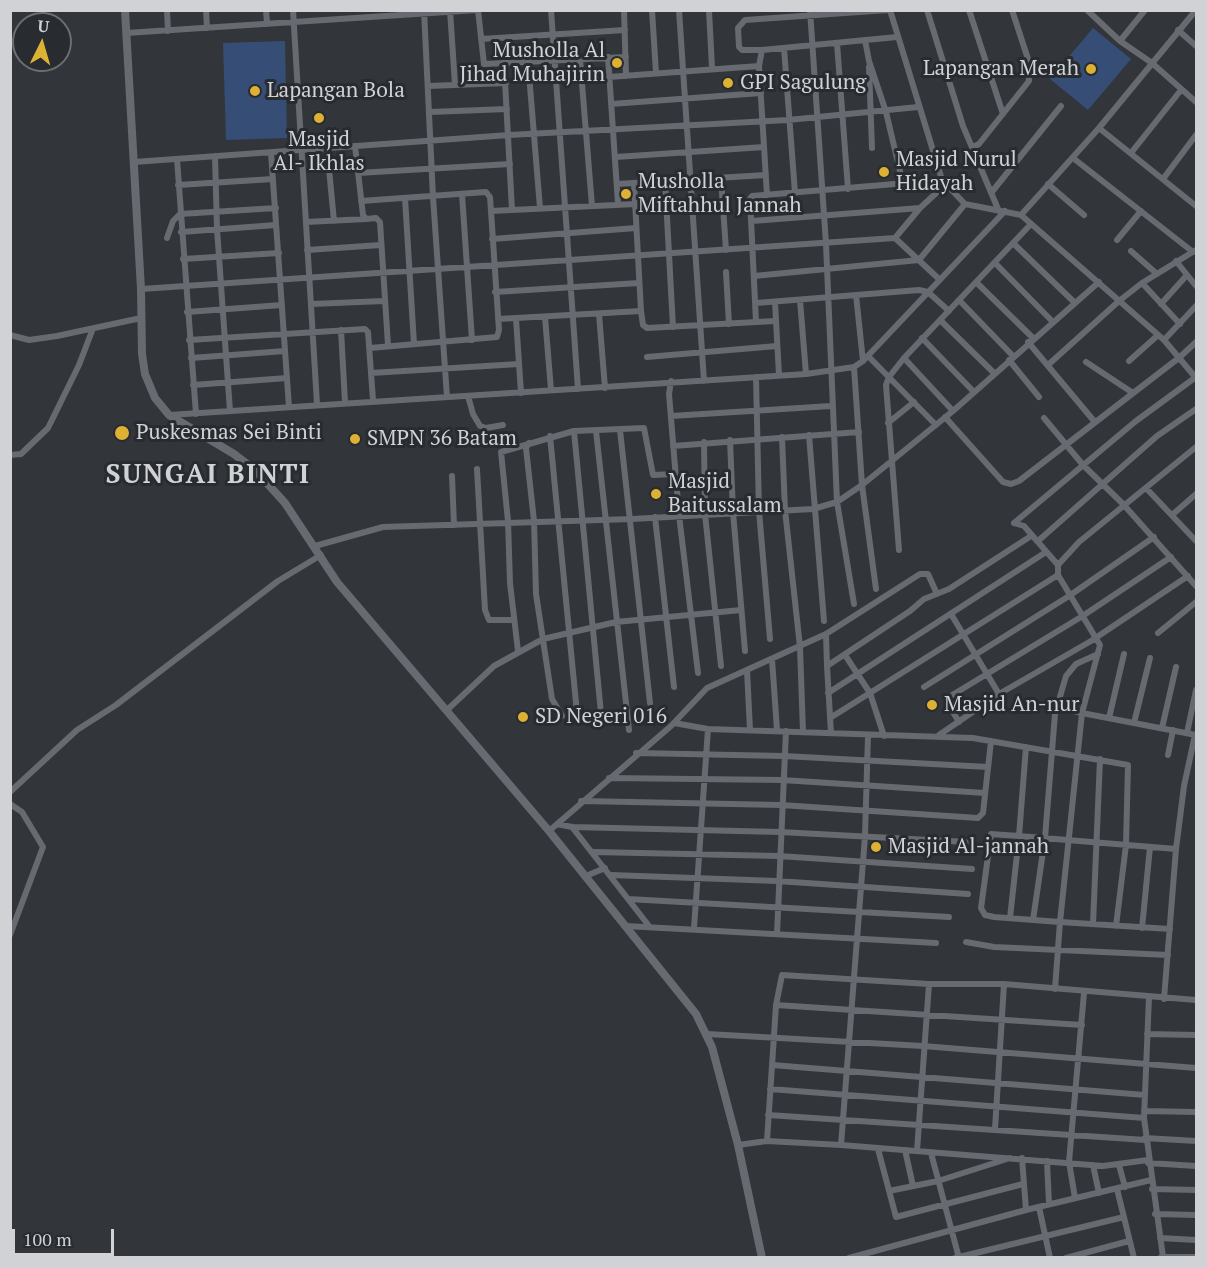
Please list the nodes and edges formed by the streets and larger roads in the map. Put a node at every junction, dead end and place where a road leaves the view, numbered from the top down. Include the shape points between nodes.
1 (125, 10) edge
2 (167, 10) edge
3 (206, 10) edge
4 (266, 10) edge
5 (293, 10) edge
6 (370, 10) edge
7 (478, 10) edge
8 (551, 10) edge
9 (624, 10) edge
10 (652, 10) edge
11 (679, 10) edge
12 (709, 10) edge
13 (889, 10) edge
14 (927, 10) edge
15 (969, 10) edge
16 (1012, 10) edge
17 (1145, 10) edge
18 (1196, 10) edge
19 (451, 11) edge
20 (1090, 12) edge
21 (424, 13) edge
22 (396, 14) edge
23 (811, 14) edge
24 (371, 19) junction
25 (293, 23) junction
26 (267, 24) junction
27 (207, 28) junction
28 (625, 30) junction
29 (1178, 30) junction
30 (168, 31) junction
31 (126, 33) junction
32 (553, 34) junction
33 (897, 37) junction
34 (482, 39) junction
35 (865, 40) junction
36 (1120, 41) junction
37 (837, 43) junction
38 (813, 44) junction
39 (1197, 46) edge
40 (784, 48) junction
41 (762, 50) junction
42 (608, 57) junction
43 (626, 57) junction
44 (580, 59) junction
45 (554, 60) junction
46 (869, 61) junction
47 (528, 62) junction
48 (504, 63) junction
49 (1152, 63) junction
50 (759, 66) junction
51 (712, 68) junction
52 (682, 71) junction
53 (656, 73) junction
54 (609, 76) junction
55 (626, 76) junction
56 (506, 82) junction
57 (455, 85) junction
58 (428, 86) junction
59 (1181, 90) junction
60 (761, 93) junction
61 (684, 98) junction
62 (1197, 102) edge
63 (611, 104) junction
64 (1061, 106) dead end
65 (918, 107) junction
66 (507, 109) junction
67 (430, 112) junction
68 (886, 112) junction
69 (868, 114) junction
70 (1003, 114) junction
71 (842, 116) junction
72 (816, 117) junction
73 (788, 120) junction
74 (763, 121) junction
75 (686, 125) junction
76 (1099, 128) junction
77 (613, 129) junction
78 (586, 131) junction
79 (558, 133) junction
80 (533, 134) junction
81 (509, 135) junction
82 (1197, 135) edge
83 (431, 141) junction
84 (355, 146) junction
85 (764, 147) junction
86 (972, 147) junction
87 (327, 148) junction
88 (872, 148) dead end
89 (301, 149) junction
90 (271, 153) junction
91 (689, 153) junction
92 (1131, 153) junction
93 (215, 156) junction
94 (616, 157) junction
95 (1073, 158) junction
96 (177, 159) junction
97 (134, 162) junction
98 (510, 164) junction
99 (432, 168) junction
100 (358, 173) junction
101 (766, 175) junction
102 (721, 178) junction
103 (273, 179) junction
104 (1163, 179) junction
105 (691, 180) junction
106 (665, 181) junction
107 (215, 182) junction
108 (944, 182) junction
109 (634, 183) junction
110 (617, 184) junction
111 (903, 184) junction
112 (1048, 184) junction
113 (178, 185) junction
114 (848, 189) junction
115 (821, 191) junction
116 (991, 193) junction
117 (462, 194) junction
118 (795, 194) junction
119 (767, 195) junction
120 (433, 197) junction
121 (405, 198) junction
122 (361, 201) junction
123 (618, 204) junction
124 (636, 204) junction
125 (965, 204) junction
126 (592, 206) junction
127 (1197, 206) edge
128 (564, 207) junction
129 (276, 208) junction
130 (540, 208) junction
131 (920, 208) junction
132 (998, 209) junction
133 (216, 210) junction
134 (512, 210) junction
135 (491, 211) junction
136 (1005, 211) junction
137 (1141, 211) junction
138 (180, 214) junction
139 (1021, 215) junction
140 (1084, 215) dead end
141 (824, 216) junction
142 (366, 219) junction
143 (334, 221) junction
144 (752, 221) junction
145 (306, 222) junction
146 (1031, 224) junction
147 (276, 225) junction
148 (636, 228) junction
149 (217, 229) junction
150 (181, 232) junction
151 (565, 232) junction
152 (167, 238) dead end
153 (895, 238) junction
154 (492, 239) junction
155 (1117, 240) dead end
156 (1013, 243) junction
157 (826, 244) junction
158 (381, 245) junction
159 (753, 248) junction
160 (307, 250) junction
161 (726, 250) junction
162 (1131, 251) dead end
163 (1195, 251) edge
164 (279, 253) junction
165 (695, 253) junction
166 (669, 255) junction
167 (638, 256) junction
168 (220, 257) junction
169 (183, 259) junction
170 (567, 260) junction
171 (918, 260) junction
172 (1176, 261) junction
173 (994, 262) junction
174 (494, 266) junction
175 (467, 267) junction
176 (437, 270) junction
177 (827, 270) junction
178 (382, 272) junction
179 (409, 272) junction
180 (726, 272) dead end
181 (1157, 274) junction
182 (1187, 275) junction
183 (309, 276) junction
184 (754, 276) junction
185 (280, 279) junction
186 (940, 280) junction
187 (976, 282) junction
188 (1099, 282) junction
189 (639, 283) junction
190 (1142, 283) junction
191 (222, 284) junction
192 (184, 286) junction
193 (1197, 286) edge
194 (570, 287) junction
195 (141, 289) junction
196 (495, 292) junction
197 (928, 292) junction
198 (856, 295) junction
199 (829, 297) junction
200 (800, 300) junction
201 (959, 300) junction
202 (384, 301) junction
203 (775, 302) junction
204 (1074, 302) junction
205 (1119, 302) junction
206 (756, 303) junction
207 (311, 304) junction
208 (1161, 304) junction
209 (282, 305) junction
210 (1197, 306) edge
211 (223, 311) junction
212 (640, 311) junction
213 (949, 311) junction
214 (187, 312) junction
215 (599, 314) junction
216 (572, 315) junction
217 (545, 317) junction
218 (141, 318) junction
219 (498, 319) junction
220 (516, 319) junction
221 (940, 320) junction
222 (775, 321) junction
223 (756, 322) junction
224 (1053, 322) junction
225 (729, 324) junction
226 (1180, 324) junction
227 (700, 326) junction
228 (673, 327) junction
229 (341, 330) junction
230 (92, 331) junction
231 (284, 333) junction
232 (313, 333) junction
233 (10, 335) edge
234 (1157, 336) junction
235 (225, 338) junction
236 (922, 338) junction
237 (189, 340) junction
238 (472, 340) junction
239 (1031, 340) junction
240 (1164, 340) junction
241 (443, 342) junction
242 (1197, 342) edge
243 (414, 344) junction
244 (388, 345) junction
245 (777, 346) junction
246 (370, 348) junction
247 (285, 351) junction
248 (701, 353) junction
249 (226, 355) junction
250 (868, 356) junction
251 (647, 357) dead end
252 (1180, 357) junction
253 (191, 358) junction
254 (904, 358) junction
255 (1011, 358) junction
256 (862, 361) junction
257 (1129, 361) dead end
258 (1086, 362) dead end
259 (519, 364) junction
260 (1048, 365) junction
261 (854, 367) junction
262 (444, 368) junction
263 (830, 372) junction
264 (371, 373) junction
265 (806, 374) junction
266 (994, 374) junction
267 (779, 375) junction
268 (756, 377) junction
269 (889, 377) junction
270 (287, 378) junction
271 (1196, 378) edge
272 (671, 381) junction
273 (704, 381) junction
274 (228, 383) junction
275 (193, 385) junction
276 (605, 388) junction
277 (579, 389) junction
278 (551, 390) junction
279 (973, 391) junction
280 (521, 393) junction
281 (1133, 393) junction
282 (468, 396) junction
283 (447, 397) junction
284 (1039, 397) dead end
285 (373, 400) junction
286 (345, 402) junction
287 (914, 402) junction
288 (317, 404) junction
289 (831, 406) junction
290 (289, 407) junction
291 (1197, 409) edge
292 (756, 410) junction
293 (230, 411) junction
294 (953, 411) junction
295 (196, 414) junction
296 (169, 415) junction
297 (671, 416) junction
298 (945, 417) junction
299 (1044, 418) dead end
300 (1094, 421) junction
301 (888, 423) junction
302 (503, 425) dead end
303 (936, 425) junction
304 (620, 430) junction
305 (574, 431) junction
306 (597, 431) junction
307 (859, 432) junction
308 (832, 433) junction
309 (809, 435) junction
310 (550, 436) junction
311 (782, 436) junction
312 (757, 438) junction
313 (730, 440) junction
314 (704, 442) junction
315 (529, 443) junction
316 (1065, 444) junction
317 (674, 446) junction
318 (1197, 447) edge
319 (10, 454) edge
320 (891, 462) junction
321 (1083, 465) junction
322 (477, 469) dead end
323 (675, 474) junction
324 (452, 476) dead end
325 (1102, 482) junction
326 (862, 485) junction
327 (1146, 488) junction
328 (1197, 494) edge
329 (837, 502) junction
330 (1123, 504) junction
331 (813, 508) junction
332 (785, 510) junction
333 (759, 511) junction
334 (733, 512) junction
335 (705, 514) junction
336 (678, 515) junction
337 (1172, 515) junction
338 (655, 517) junction
339 (581, 519) junction
340 (605, 519) junction
341 (632, 519) junction
342 (508, 521) junction
343 (534, 521) junction
344 (558, 521) junction
345 (481, 524) junction
346 (454, 525) junction
347 (1031, 536) junction
348 (1195, 536) edge
349 (1154, 537) junction
350 (1038, 540) junction
351 (315, 546) junction
352 (898, 550) dead end
353 (1046, 552) junction
354 (321, 555) junction
355 (1171, 557) junction
356 (1058, 565) junction
357 (1058, 575) junction
358 (1188, 576) junction
359 (1197, 586) edge
360 (876, 589) dead end
361 (937, 594) junction
362 (1069, 596) junction
363 (1197, 602) edge
364 (854, 604) dead end
365 (741, 610) junction
366 (716, 614) junction
367 (951, 614) junction
368 (667, 616) junction
369 (692, 616) junction
370 (1081, 617) junction
371 (514, 620) junction
372 (642, 621) junction
373 (824, 621) dead end
374 (616, 622) junction
375 (592, 626) junction
376 (567, 631) junction
377 (1158, 633) dead end
378 (826, 634) junction
379 (963, 634) junction
380 (1096, 637) junction
381 (543, 639) junction
382 (770, 639) dead end
383 (800, 647) junction
384 (518, 651) junction
385 (745, 651) dead end
386 (1098, 654) junction
387 (1124, 654) dead end
388 (846, 655) junction
389 (975, 655) junction
390 (772, 658) junction
391 (1150, 658) dead end
392 (721, 666) dead end
393 (826, 666) junction
394 (1176, 666) dead end
395 (747, 670) junction
396 (698, 673) dead end
397 (857, 673) junction
398 (987, 674) junction
399 (674, 687) dead end
400 (924, 687) dead end
401 (1197, 690) edge
402 (828, 693) junction
403 (870, 693) junction
404 (999, 694) junction
405 (650, 703) dead end
406 (1058, 707) junction
407 (447, 710) junction
408 (577, 713) dead end
409 (1082, 713) junction
410 (562, 716) dead end
411 (830, 718) junction
412 (1109, 718) junction
413 (959, 722) junction
414 (674, 723) junction
415 (1134, 723) junction
416 (602, 724) dead end
417 (1162, 728) junction
418 (708, 729) junction
419 (629, 730) dead end
420 (750, 730) junction
421 (777, 730) junction
422 (1173, 730) junction
423 (786, 731) junction
424 (803, 732) junction
425 (831, 733) junction
426 (1187, 733) junction
427 (939, 735) junction
428 (1196, 735) edge
429 (868, 736) junction
430 (884, 736) junction
431 (991, 741) junction
432 (1026, 747) junction
433 (1052, 751) junction
434 (636, 753) junction
435 (1078, 755) junction
436 (1168, 755) dead end
437 (705, 756) junction
438 (784, 756) junction
439 (1100, 759) junction
440 (867, 761) junction
441 (988, 767) junction
442 (609, 778) junction
443 (782, 780) junction
444 (704, 781) junction
445 (867, 785) junction
446 (10, 792) edge
447 (985, 793) junction
448 (580, 801) junction
449 (10, 804) edge
450 (701, 804) junction
451 (781, 806) junction
452 (866, 810) junction
453 (557, 824) junction
454 (572, 827) junction
455 (700, 830) junction
456 (549, 831) junction
457 (780, 832) junction
458 (865, 836) junction
459 (1019, 836) junction
460 (1045, 838) junction
461 (1070, 840) junction
462 (968, 842) dead end
463 (1096, 842) junction
464 (1126, 844) junction
465 (1150, 847) junction
466 (1176, 849) junction
467 (594, 852) junction
468 (698, 854) junction
469 (779, 856) junction
470 (863, 861) junction
471 (605, 867) junction
472 (972, 869) dead end
473 (611, 875) junction
474 (586, 876) junction
475 (696, 877) junction
476 (777, 881) junction
477 (861, 887) junction
478 (968, 894) dead end
479 (628, 899) junction
480 (695, 901) junction
481 (777, 905) junction
482 (859, 911) junction
483 (950, 917) dead end
484 (1010, 918) junction
485 (1033, 920) junction
486 (1060, 922) junction
487 (1093, 924) junction
488 (626, 926) junction
489 (649, 926) junction
490 (1116, 926) junction
491 (694, 928) junction
492 (1142, 928) junction
493 (1170, 929) junction
494 (777, 934) junction
495 (10, 935) edge
496 (857, 940) junction
497 (966, 942) dead end
498 (936, 943) dead end
499 (1058, 950) junction
500 (1168, 955) junction
501 (854, 980) junction
502 (929, 984) junction
503 (1004, 984) junction
504 (1055, 989) junction
505 (1084, 993) junction
506 (1149, 998) junction
507 (1164, 999) junction
508 (1197, 1000) edge
509 (776, 1005) junction
510 (852, 1011) junction
511 (926, 1014) junction
512 (1002, 1018) junction
513 (1082, 1025) junction
514 (707, 1034) junction
515 (1147, 1034) junction
516 (1197, 1035) edge
517 (775, 1036) junction
518 (850, 1044) junction
519 (924, 1046) junction
520 (1000, 1052) junction
521 (1079, 1058) junction
522 (772, 1065) junction
523 (1147, 1065) junction
524 (1197, 1068) edge
525 (848, 1070) junction
526 (921, 1076) junction
527 (999, 1082) junction
528 (1076, 1088) junction
529 (770, 1089) junction
530 (846, 1095) junction
531 (1145, 1095) junction
532 (919, 1102) junction
533 (997, 1108) junction
534 (1197, 1112) edge
535 (1074, 1114) junction
536 (768, 1115) junction
537 (1144, 1115) junction
538 (843, 1120) junction
539 (918, 1125) junction
540 (995, 1129) junction
541 (1072, 1133) junction
542 (1145, 1139) junction
543 (767, 1141) junction
544 (1197, 1141) edge
545 (738, 1145) junction
546 (841, 1145) junction
547 (878, 1149) junction
548 (905, 1150) junction
549 (916, 1151) junction
550 (931, 1153) junction
551 (1013, 1157) junction
552 (1022, 1158) junction
553 (1047, 1161) junction
554 (1148, 1161) junction
555 (1069, 1162) junction
556 (1093, 1165) junction
557 (1119, 1165) junction
558 (1197, 1166) edge
559 (1151, 1180) junction
560 (938, 1181) junction
561 (1023, 1184) junction
562 (913, 1186) junction
563 (1121, 1188) junction
564 (1152, 1189) junction
565 (1197, 1190) edge
566 (889, 1191) junction
567 (1099, 1193) junction
568 (1076, 1198) junction
569 (945, 1204) junction
570 (1050, 1204) junction
571 (1039, 1207) junction
572 (1026, 1210) junction
573 (1155, 1214) junction
574 (1197, 1215) edge
575 (1124, 1217) junction
576 (953, 1230) junction
577 (1046, 1236) junction
578 (1160, 1238) junction
579 (1197, 1240) edge
580 (1130, 1241) junction
581 (869, 1255) edge
582 (762, 1257) edge
583 (849, 1257) edge
584 (958, 1257) edge
585 (1050, 1257) edge
586 (1066, 1257) edge
587 (1134, 1257) edge
588 (1162, 1257) edge
589 (1197, 1257) edge

1 - 31 street
2 - 30 street
3 - 27 street
4 - 26 street
5 - 25 street
6 - 24 street
7 - 19 street
7 - 34 street
8 - 32 street
9 - 28 street
10 - 53 street
11 - 52 street
12 - 51 street
13 - 23 street
13 - 33 street
14 - 86 street
15 - 70 street
16 - 70 street via 1028,58 1029,81
17 - 36 street
18 - 29 street
19 - 21 street
19 - 57 street
20 - 36 street
21 - 22 street
21 - 58 street
22 - 24 street
23 - 38 street
23 - 41 street via 745,20 739,24 739,47
24 - 25 street
25 - 26 street
25 - 89 street
26 - 27 street
27 - 30 street
28 - 32 street
28 - 43 street
29 - 39 street
29 - 49 street
30 - 31 street
31 - 97 street
32 - 34 street
32 - 45 street
33 - 35 street
33 - 65 street
34 - 48 street via 484,64
35 - 37 street
35 - 46 street
36 - 49 street
37 - 38 street
37 - 71 street
38 - 40 street
38 - 72 street
40 - 41 street
40 - 73 street
41 - 50 street
42 - 43 street
42 - 44 street
42 - 54 street
43 - 55 street
44 - 45 street
44 - 78 street
45 - 47 street
45 - 79 street
46 - 68 street
46 - 69 street
47 - 48 street
47 - 80 street
48 - 56 street
49 - 59 street
49 - 76 street
50 - 51 street
50 - 60 street
51 - 52 street
52 - 53 street
52 - 61 street
53 - 55 street
54 - 55 street
54 - 63 street
56 - 57 street
56 - 66 street
57 - 58 street
58 - 67 street
59 - 62 street
59 - 92 street
60 - 61 street
60 - 74 street
61 - 63 street
61 - 75 street
63 - 77 street
64 - 116 street
65 - 68 street
65 - 108 street
66 - 67 street
66 - 81 street
67 - 83 street
68 - 69 street
68 - 111 street
69 - 71 street
69 - 88 street
70 - 86 street via 979,144
71 - 72 street
71 - 114 street
72 - 73 street
72 - 115 street
73 - 74 street
73 - 118 street
74 - 75 street
74 - 85 street
75 - 77 street
75 - 91 street
76 - 92 street
76 - 95 street
77 - 78 street
77 - 94 street
78 - 79 street
78 - 126 street
79 - 80 street
79 - 128 street
80 - 81 street
80 - 130 street
81 - 83 street
81 - 98 street
82 - 104 street
83 - 84 street
83 - 99 street
84 - 87 street
84 - 100 street
85 - 91 street
85 - 101 street
86 - 116 street
87 - 89 street
87 - 143 street
89 - 90 street
89 - 145 street
90 - 93 street
90 - 103 street
91 - 94 street
91 - 105 street
92 - 104 street
93 - 96 street
93 - 107 street
94 - 110 street
95 - 112 street
95 - 137 street
96 - 97 street
96 - 113 street
97 - 195 street
98 - 99 street
98 - 134 street
99 - 100 street
99 - 120 street
100 - 122 street
101 - 102 street
101 - 119 street
102 - 105 street
102 - 161 street
103 - 107 street
103 - 129 street
104 - 127 street
105 - 106 street
105 - 165 street
106 - 109 street
106 - 166 street
107 - 113 street
107 - 133 street
108 - 111 street
108 - 125 street
108 - 131 street
109 - 110 street
109 - 124 street
110 - 123 street
111 - 114 street
112 - 139 street
112 - 140 street
113 - 138 street
114 - 115 street
115 - 118 street
115 - 141 street
116 - 132 street
117 - 120 street
117 - 135 street via 486,192
117 - 175 street
118 - 119 street
119 - 144 street via 750,199
120 - 121 street
120 - 176 street
121 - 122 street
121 - 179 street
122 - 142 street
123 - 124 street
123 - 126 street
124 - 148 street
125 - 132 street
125 - 171 street
126 - 128 street
128 - 130 street
128 - 151 street
129 - 133 street
129 - 147 street
130 - 134 street
131 - 141 street
131 - 153 street
132 - 136 street
133 - 138 street
133 - 149 street
134 - 135 street
135 - 154 street
136 - 139 street
136 - 186 street
137 - 155 street
137 - 163 street
138 - 150 street
138 - 152 street
139 - 146 street
141 - 144 street
141 - 157 street
142 - 143 street
142 - 158 street via 376,218 380,222
143 - 145 street
144 - 159 street
145 - 160 street
146 - 156 street
146 - 188 street
147 - 149 street
147 - 164 street
148 - 151 street
148 - 167 street
149 - 150 street
149 - 168 street
150 - 169 street
151 - 154 street
151 - 170 street
153 - 157 street
153 - 171 street
154 - 174 street
156 - 173 street
156 - 204 street
157 - 159 street
157 - 177 street
158 - 160 street
158 - 178 street
159 - 161 street
159 - 184 street
160 - 183 street
161 - 165 street
162 - 181 street
163 - 172 street
164 - 168 street
164 - 185 street
165 - 166 street
165 - 227 street
166 - 167 street
166 - 228 street
167 - 170 street
167 - 189 street
168 - 169 street
168 - 191 street
169 - 192 street
170 - 174 street
170 - 194 street
171 - 177 street
171 - 186 street
172 - 181 street
172 - 182 street
173 - 187 street
173 - 224 street
174 - 175 street
174 - 196 street
175 - 176 street
175 - 238 street
176 - 179 street
176 - 241 street
177 - 184 street
177 - 199 street
178 - 179 street
178 - 183 street
178 - 202 street
179 - 243 street
180 - 225 street
181 - 190 street
182 - 193 street
182 - 208 street
183 - 185 street
183 - 207 street
184 - 206 street
185 - 191 street
185 - 209 street
186 - 197 street
187 - 201 street
187 - 239 street
188 - 204 street
188 - 205 street
189 - 194 street
189 - 212 street
190 - 205 street
190 - 208 street
191 - 192 street
191 - 211 street
192 - 195 street
192 - 214 street
194 - 196 street
194 - 216 street
195 - 218 street
196 - 219 street
197 - 198 street
197 - 213 street
197 - 250 street
198 - 199 street
198 - 256 street
199 - 200 street
199 - 263 street
200 - 203 street
200 - 265 street
201 - 213 street
201 - 255 street
202 - 207 street
202 - 244 street
203 - 206 street
203 - 222 street
204 - 224 street
205 - 234 street
205 - 260 street
206 - 223 street
207 - 232 street
208 - 226 street
209 - 211 street
209 - 231 street
210 - 226 street
211 - 214 street
211 - 235 street
212 - 215 street
212 - 228 street via 647,328
213 - 221 street
214 - 237 street
215 - 216 street
215 - 276 street
216 - 217 street
216 - 277 street
217 - 220 street
217 - 278 street
218 - 230 street
218 - 296 street via 145,374 155,398
219 - 220 street
219 - 238 street via 496,337
220 - 259 street
221 - 236 street
221 - 266 street
222 - 223 street
222 - 245 street
223 - 225 street
224 - 239 street
225 - 227 street
226 - 240 street
227 - 228 street
227 - 248 street
229 - 232 street
229 - 246 street via 365,329
229 - 286 street
230 - 233 street via 29,339
230 - 319 street via 48,428 21,454
231 - 232 street
231 - 235 street
231 - 247 street
232 - 288 street
234 - 240 street
234 - 257 street
235 - 237 street
235 - 249 street
236 - 254 street
236 - 279 street
237 - 253 street
238 - 241 street
239 - 255 street
239 - 260 street
240 - 252 street
241 - 243 street
241 - 262 street
242 - 252 street
243 - 244 street
244 - 246 street
245 - 248 street
245 - 267 street
246 - 264 street
247 - 249 street
247 - 270 street
248 - 251 street
248 - 273 street
249 - 253 street
249 - 274 street
250 - 256 street
250 - 269 street
252 - 271 street
252 - 281 street
253 - 275 street
254 - 269 street
254 - 294 street
255 - 266 street
255 - 284 street
256 - 261 street
258 - 281 street
259 - 262 street
259 - 280 street
260 - 300 street
261 - 263 street
261 - 307 street
262 - 264 street
262 - 283 street
263 - 265 street
263 - 289 street
264 - 285 street
265 - 267 street
266 - 279 street
267 - 268 street
268 - 273 street
268 - 292 street
269 - 287 street
269 - 301 street
270 - 274 street
270 - 290 street
271 - 321 street
272 - 273 street
272 - 276 street
272 - 297 street
274 - 275 street
274 - 293 street
275 - 295 street
276 - 277 street
277 - 278 street
278 - 280 street
279 - 294 street
280 - 282 street
281 - 300 street
282 - 283 street
282 - 302 street via 480,426
283 - 285 street
285 - 286 street
286 - 288 street
287 - 301 street
287 - 303 street
288 - 290 street
289 - 292 street
289 - 308 street
290 - 293 street
291 - 325 street
292 - 297 street
292 - 312 street
293 - 295 street
294 - 298 street
295 - 296 street
296 - 351 street via 256,471 285,503
297 - 317 street
298 - 303 street
298 - 316 street via 1003,482 1019,481
299 - 316 street
300 - 316 street
301 - 320 street
303 - 320 street
304 - 306 street
304 - 323 street via 644,428 654,475
304 - 341 street
305 - 306 street
305 - 310 street
305 - 339 street
306 - 340 street
307 - 308 street
307 - 326 street
308 - 309 street
308 - 329 street
309 - 311 street
309 - 331 street
310 - 315 street
310 - 344 street
311 - 312 street
311 - 332 street
312 - 313 street
312 - 333 street
313 - 314 street
313 - 334 street
314 - 317 street
314 - 335 street
315 - 342 street via 504,450 500,457
315 - 343 street via 526,448
316 - 321 street
317 - 323 street
318 - 327 street
320 - 326 street
320 - 352 street
321 - 325 street
321 - 347 street via 1014,523 1024,526
322 - 345 street
323 - 336 street
324 - 346 street
325 - 330 street
325 - 350 street
326 - 329 street
326 - 360 street
327 - 330 street
327 - 337 street
328 - 337 street
329 - 331 street
329 - 364 street
330 - 349 street
330 - 356 street
331 - 332 street
331 - 373 street
332 - 333 street
332 - 383 street
333 - 334 street
333 - 382 street
334 - 335 street
334 - 365 street
335 - 336 street
335 - 366 street
336 - 338 street
336 - 369 street
337 - 348 street
338 - 341 street
338 - 368 street
339 - 340 street
339 - 344 street
339 - 375 street
340 - 341 street
340 - 374 street
341 - 372 street
342 - 343 street
342 - 345 street
342 - 371 street
343 - 344 street
343 - 381 street via 536,594
344 - 376 street
345 - 346 street
345 - 371 street via 483,603 487,617 494,622
346 - 351 street via 382,527
347 - 350 street
347 - 361 street
349 - 355 street
349 - 362 street
350 - 353 street
351 - 354 street
353 - 356 street
353 - 367 street
354 - 407 street via 337,582
354 - 446 street via 278,581 116,705 77,730
355 - 358 street
355 - 370 street
356 - 357 street
357 - 362 street
357 - 379 street
358 - 359 street
358 - 380 street
361 - 378 street via 928,574 920,574
361 - 388 street via 924,599
362 - 370 street
362 - 389 street
363 - 377 street
365 - 366 street
365 - 385 street
366 - 369 street
366 - 392 street
367 - 379 street
367 - 397 street
368 - 369 street
368 - 372 street
368 - 399 street
369 - 396 street
370 - 380 street
370 - 398 street
371 - 384 street
372 - 374 street
372 - 405 street
374 - 375 street
374 - 419 street
375 - 376 street
375 - 416 street
376 - 381 street
376 - 408 street
378 - 383 street
378 - 393 street
379 - 389 street
379 - 403 street
380 - 386 street via 1100,645
380 - 404 street
381 - 384 street
381 - 410 street via 552,699
383 - 390 street
383 - 424 street
384 - 407 street via 495,666
386 - 406 street via 1076,664 1066,676
386 - 409 street
387 - 412 street
388 - 393 street
388 - 397 street
389 - 398 street
389 - 400 street
390 - 395 street
390 - 421 street
391 - 415 street
393 - 402 street
394 - 417 street
395 - 414 street via 707,688
395 - 420 street
397 - 402 street
397 - 403 street
398 - 404 street
398 - 413 street via 949,697 948,704
401 - 426 street
402 - 411 street
403 - 411 street
403 - 430 street
404 - 413 street
406 - 409 street
406 - 433 street
407 - 456 street
409 - 412 street
409 - 435 street
411 - 425 street
412 - 415 street
413 - 427 street
414 - 418 street
414 - 434 street
415 - 417 street
417 - 422 street
418 - 420 street
418 - 437 street
420 - 421 street
421 - 423 street
422 - 426 street
422 - 436 street
423 - 424 street
423 - 438 street
424 - 425 street
425 - 429 street
426 - 428 street
427 - 430 street
427 - 431 street
428 - 466 street via 1184,786
429 - 430 street
429 - 440 street
431 - 432 street
431 - 441 street
432 - 433 street
432 - 459 street
433 - 435 street
433 - 460 street
434 - 437 street
434 - 442 street
435 - 439 street
435 - 461 street
437 - 438 street
437 - 444 street
438 - 440 street
438 - 443 street
439 - 463 street
439 - 464 street via 1128,765
440 - 441 street
440 - 445 street
441 - 447 street
442 - 444 street
442 - 448 street
443 - 444 street
443 - 445 street
443 - 451 street
444 - 450 street
445 - 447 street
445 - 452 street
447 - 452 street via 983,813 978,818
448 - 450 street
448 - 453 street
449 - 495 street via 22,812 43,847
450 - 451 street
450 - 455 street
451 - 452 street
451 - 457 street
452 - 458 street
453 - 454 street
453 - 456 street
454 - 455 street
454 - 467 street
455 - 457 street
455 - 468 street
456 - 474 street
457 - 458 street
457 - 469 street
458 - 462 street
458 - 470 street
459 - 460 street
459 - 484 street
459 - 484 street via 991,834 981,908 985,915
460 - 461 street
460 - 485 street
461 - 463 street
461 - 486 street
463 - 464 street
463 - 487 street
464 - 465 street
464 - 490 street
465 - 466 street
465 - 492 street
466 - 493 street
467 - 468 street
467 - 471 street
468 - 469 street
468 - 475 street
469 - 470 street
469 - 476 street
470 - 472 street
470 - 477 street
471 - 473 street
471 - 474 street
473 - 475 street
473 - 479 street
474 - 488 street
475 - 476 street
475 - 480 street
476 - 477 street
476 - 481 street
477 - 478 street
477 - 482 street
479 - 480 street
479 - 489 street
480 - 481 street
480 - 491 street
481 - 482 street
481 - 494 street
482 - 483 street
482 - 496 street
484 - 485 street
485 - 486 street
486 - 487 street
486 - 499 street
487 - 490 street
488 - 489 street
488 - 514 street via 690,1006
489 - 491 street
490 - 492 street
491 - 494 street
492 - 493 street
493 - 500 street
494 - 496 street
496 - 498 street
496 - 501 street
497 - 499 street
499 - 500 street
499 - 504 street
500 - 507 street
501 - 502 street
501 - 509 street via 782,975
501 - 510 street
502 - 503 street
502 - 511 street
503 - 504 street
503 - 512 street
504 - 505 street
505 - 506 street
505 - 513 street
506 - 507 street
506 - 515 street
507 - 508 street
509 - 510 street
509 - 517 street
510 - 511 street
510 - 518 street
511 - 512 street
511 - 519 street
512 - 513 street
512 - 520 street
513 - 521 street
514 - 517 street
514 - 545 street
515 - 516 street
515 - 523 street
517 - 518 street
517 - 522 street
518 - 519 street
518 - 525 street
519 - 520 street
519 - 526 street
520 - 521 street
520 - 527 street
521 - 523 street
521 - 528 street
522 - 525 street
522 - 529 street
523 - 524 street
523 - 531 street
525 - 526 street
525 - 530 street
526 - 527 street
526 - 532 street
527 - 528 street
527 - 533 street
528 - 531 street
528 - 535 street
529 - 530 street
529 - 536 street
530 - 532 street
530 - 538 street
531 - 537 street
532 - 533 street
532 - 539 street
533 - 535 street
533 - 540 street
534 - 537 street
535 - 537 street
535 - 541 street
536 - 538 street
536 - 543 street
537 - 542 street
538 - 539 street
538 - 546 street
539 - 540 street
539 - 549 street
540 - 541 street
541 - 542 street
541 - 555 street
542 - 544 street
542 - 554 street
543 - 545 street
543 - 546 street
545 - 582 street
546 - 547 street
547 - 548 street
547 - 566 street
548 - 549 street
548 - 562 street
549 - 550 street
550 - 551 street
550 - 560 street
551 - 552 street
551 - 560 street
552 - 553 street
552 - 561 street
553 - 555 street
553 - 570 street
554 - 557 street
554 - 558 street
554 - 559 street
555 - 556 street
555 - 568 street
556 - 557 street
556 - 567 street
557 - 563 street
559 - 563 street
559 - 564 street
560 - 562 street
560 - 569 street
561 - 569 street
561 - 572 street
562 - 566 street
563 - 567 street
563 - 575 street
564 - 565 street
564 - 573 street
566 - 569 street via 896,1216
567 - 568 street
568 - 570 street
569 - 576 street
570 - 571 street
571 - 572 street
571 - 577 street
572 - 576 street
573 - 574 street
573 - 578 street
575 - 577 street
575 - 580 street
576 - 581 street
576 - 584 street
577 - 584 street
577 - 585 street
578 - 579 street
578 - 588 street
580 - 586 street
580 - 587 street
581 - 583 street
588 - 589 street

